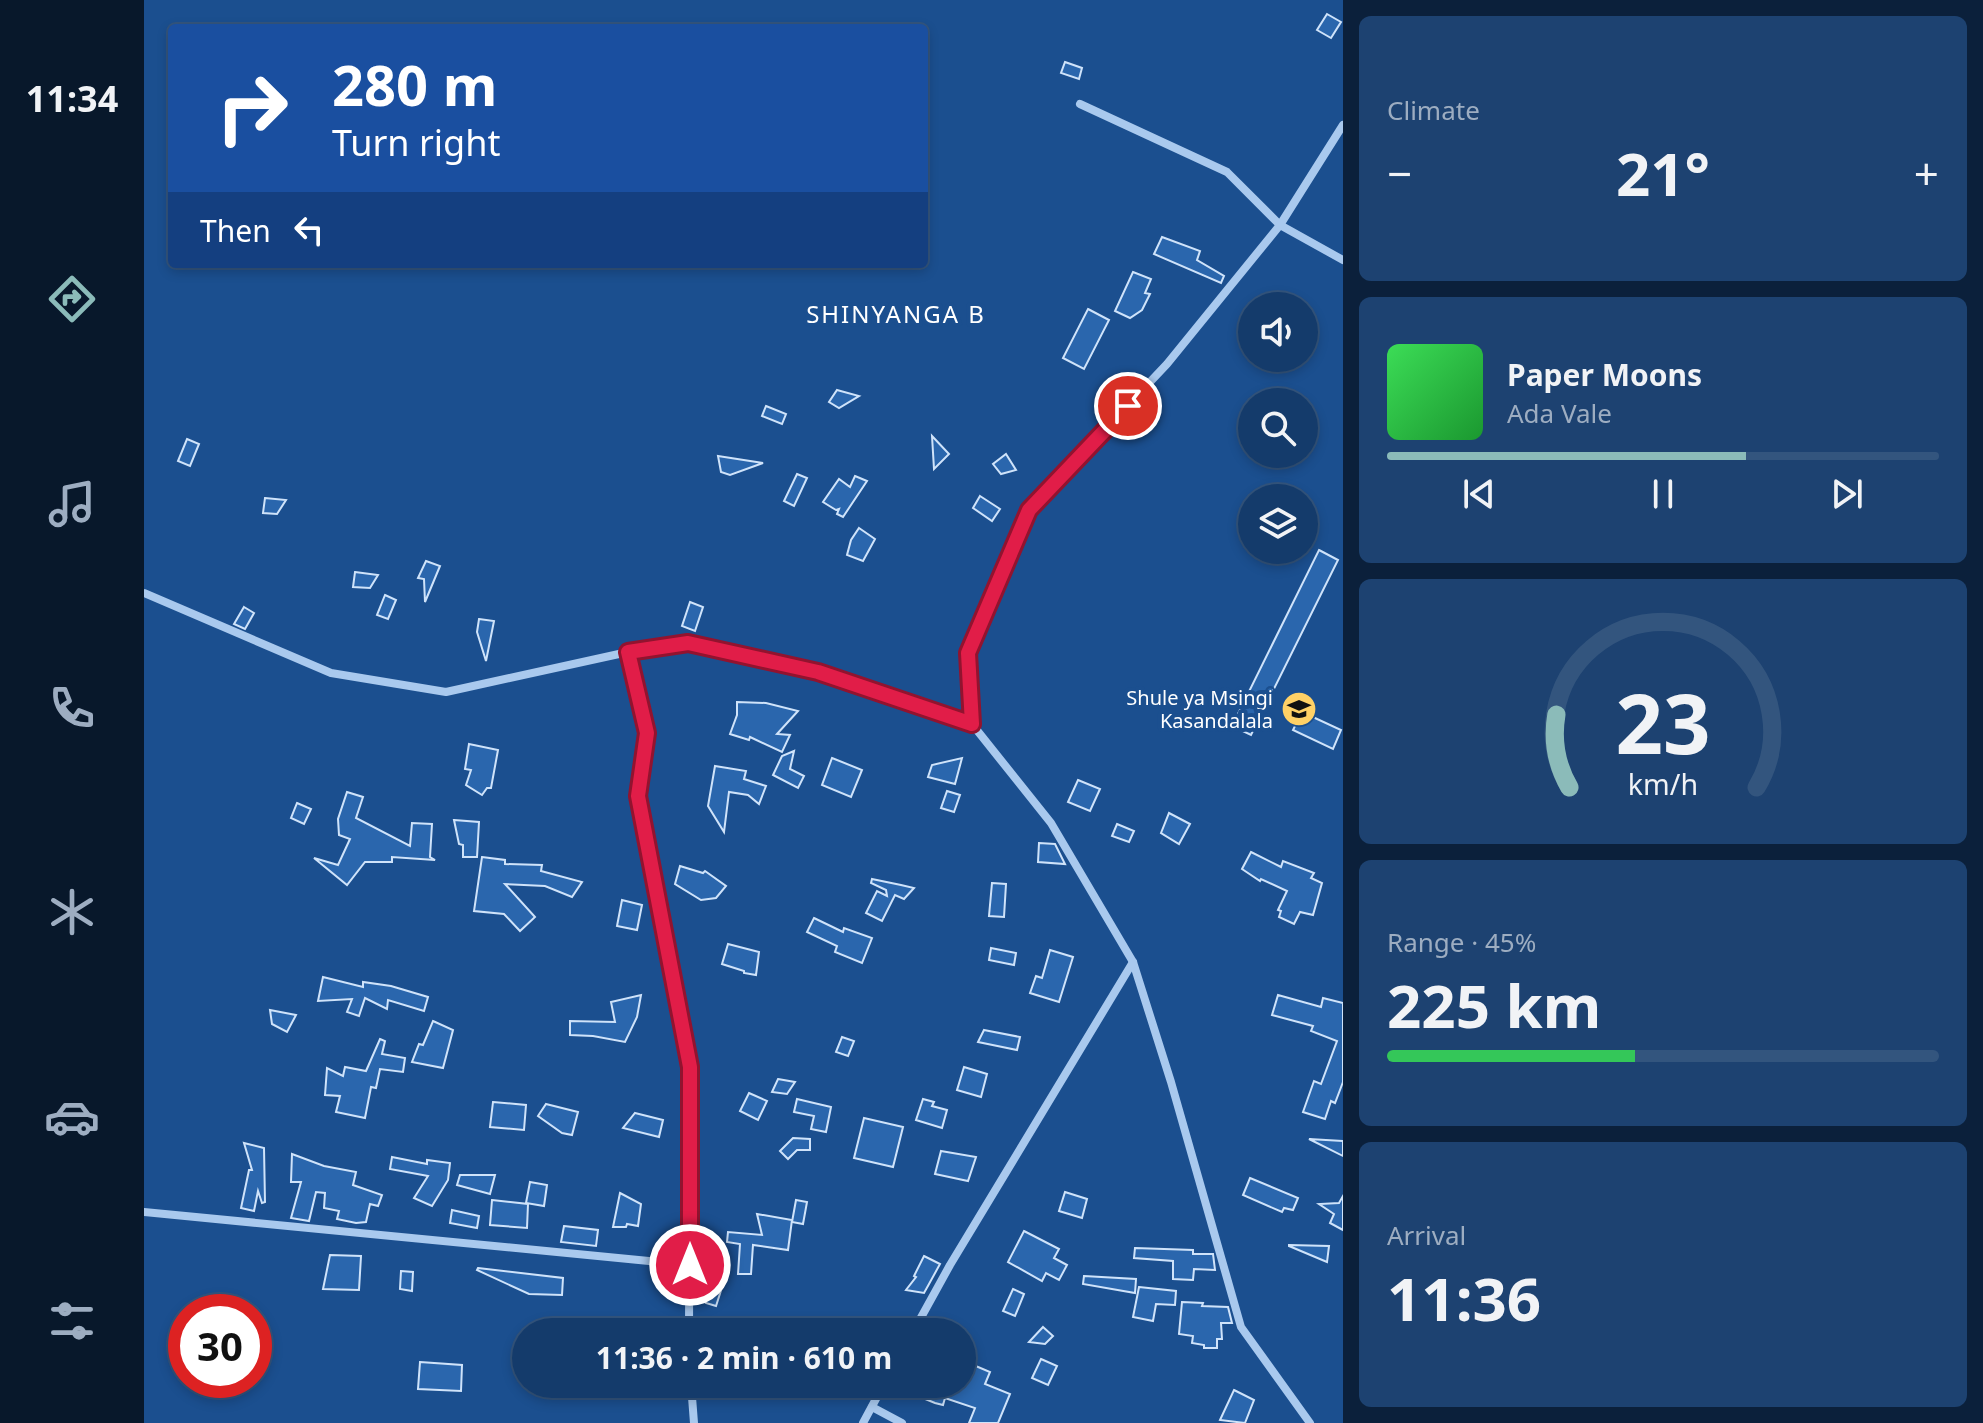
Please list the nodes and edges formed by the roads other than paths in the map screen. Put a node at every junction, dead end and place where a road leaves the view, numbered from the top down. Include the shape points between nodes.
1 (1080, 104) dead end
2 (1343, 125) edge
3 (1280, 225) junction
4 (1343, 260) edge
5 (144, 593) edge
6 (628, 652) junction
7 (972, 724) junction
8 (1133, 962) junction
9 (144, 1212) edge
10 (690, 1265) junction
11 (689, 1318) edge
12 (921, 1318) edge
13 (692, 1398) edge
14 (877, 1398) edge
15 (872, 1407) junction
16 (694, 1423) edge
17 (863, 1423) edge
18 (902, 1423) edge
19 (1310, 1423) edge

1 - 3 street via 1227,172
2 - 3 street
3 - 4 street
3 - 7 street via 1167,364 1029,510 968,653
5 - 6 street via 331,673 446,692
6 - 7 street via 688,643 818,672
6 - 10 street via 647,733 638,796 690,1067
7 - 8 street via 1051,823
8 - 12 street
8 - 19 street via 1241,1327
9 - 10 street
10 - 11 street
13 - 16 street
14 - 15 street
15 - 17 street
15 - 18 street

